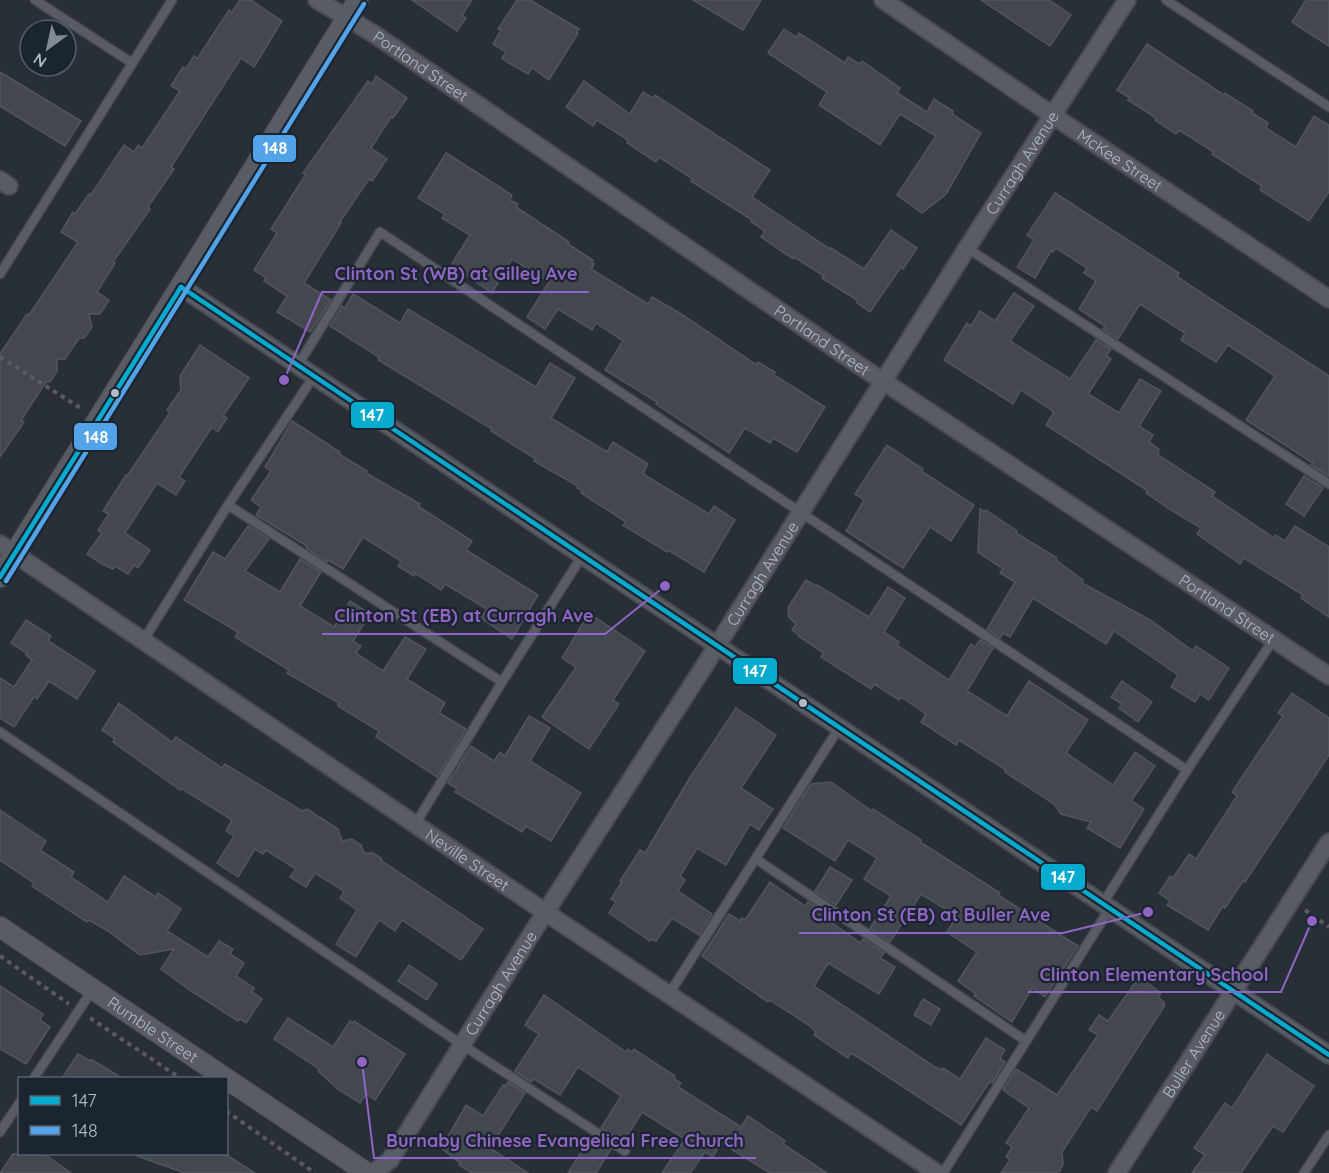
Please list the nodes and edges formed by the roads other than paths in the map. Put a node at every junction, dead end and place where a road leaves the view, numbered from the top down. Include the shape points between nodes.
1 (35, 0) edge
2 (172, 0) edge
3 (317, 0) edge
4 (358, 0) edge
5 (884, 0) edge
6 (1127, 0) edge
7 (1166, 0) edge
8 (347, 17) junction
9 (132, 63) junction
10 (1329, 107) edge
11 (1053, 115) junction
12 (967, 248) junction
13 (0, 274) edge
14 (181, 287) junction
15 (1329, 299) edge
16 (298, 365) junction
17 (314, 376) junction
18 (883, 381) junction
19 (1329, 484) edge
20 (228, 504) junction
21 (800, 514) junction
22 (8, 549) edge
23 (582, 556) junction
24 (0, 577) edge
25 (1273, 640) junction
26 (142, 642) junction
27 (716, 646) junction
28 (1329, 676) edge
29 (502, 682) junction
30 (839, 728) junction
31 (0, 732) edge
32 (1187, 770) junction
33 (416, 823) junction
34 (1329, 842) edge
35 (756, 860) junction
36 (1107, 905) junction
37 (545, 912) junction
38 (0, 927) edge
39 (93, 988) junction
40 (1234, 991) junction
41 (669, 994) junction
42 (1026, 1041) junction
43 (461, 1044) junction
44 (1329, 1054) edge
45 (35, 1077) edge
46 (225, 1077) edge
47 (228, 1079) edge
48 (18, 1105) edge
49 (0, 1132) edge
50 (1329, 1135) edge
51 (625, 1151) dead end
52 (367, 1173) edge
53 (373, 1173) edge
54 (938, 1173) edge
55 (943, 1173) edge
56 (1117, 1173) edge
57 (1304, 1173) edge

1 - 9 lane
2 - 9 lane
3 - 8 street, Portland Street
4 - 8 street
5 - 11 street, McKee Street
6 - 11 street, Curragh Avenue
7 - 10 lane
8 - 14 street
8 - 18 street, Portland Street
9 - 13 lane
11 - 12 street, Curragh Avenue
11 - 15 street, McKee Street
12 - 18 street, Curragh Avenue
12 - 19 lane
14 - 16 street
14 - 22 street via 98,420
16 - 17 street
16 - 21 lane via 380,232
17 - 20 lane
17 - 23 street
18 - 21 street, Curragh Avenue
18 - 25 street, Portland Street
20 - 26 lane
20 - 29 lane
21 - 27 street, Curragh Avenue
21 - 32 lane
22 - 24 street
22 - 26 street, Neville Street
23 - 27 street
23 - 29 lane
25 - 28 street, Portland Street
25 - 32 lane
26 - 33 street, Neville Street
27 - 30 street
27 - 37 street, Curragh Avenue
29 - 33 lane
30 - 35 lane
30 - 36 street
31 - 43 lane
32 - 36 lane
33 - 37 street, Neville Street
34 - 40 street, Buller Avenue
35 - 41 lane
35 - 42 lane
36 - 40 street
36 - 42 lane
37 - 41 street, Neville Street
37 - 43 street, Curragh Avenue
38 - 39 street, Rumble Street
39 - 45 lane
39 - 46 street, Rumble Street
40 - 44 street
40 - 56 street, Buller Avenue
41 - 54 street, Neville Street
42 - 55 lane
43 - 51 lane
43 - 53 street, Curragh Avenue via 390,1160
47 - 52 street, Rumble Street
48 - 49 lane
50 - 57 lane

